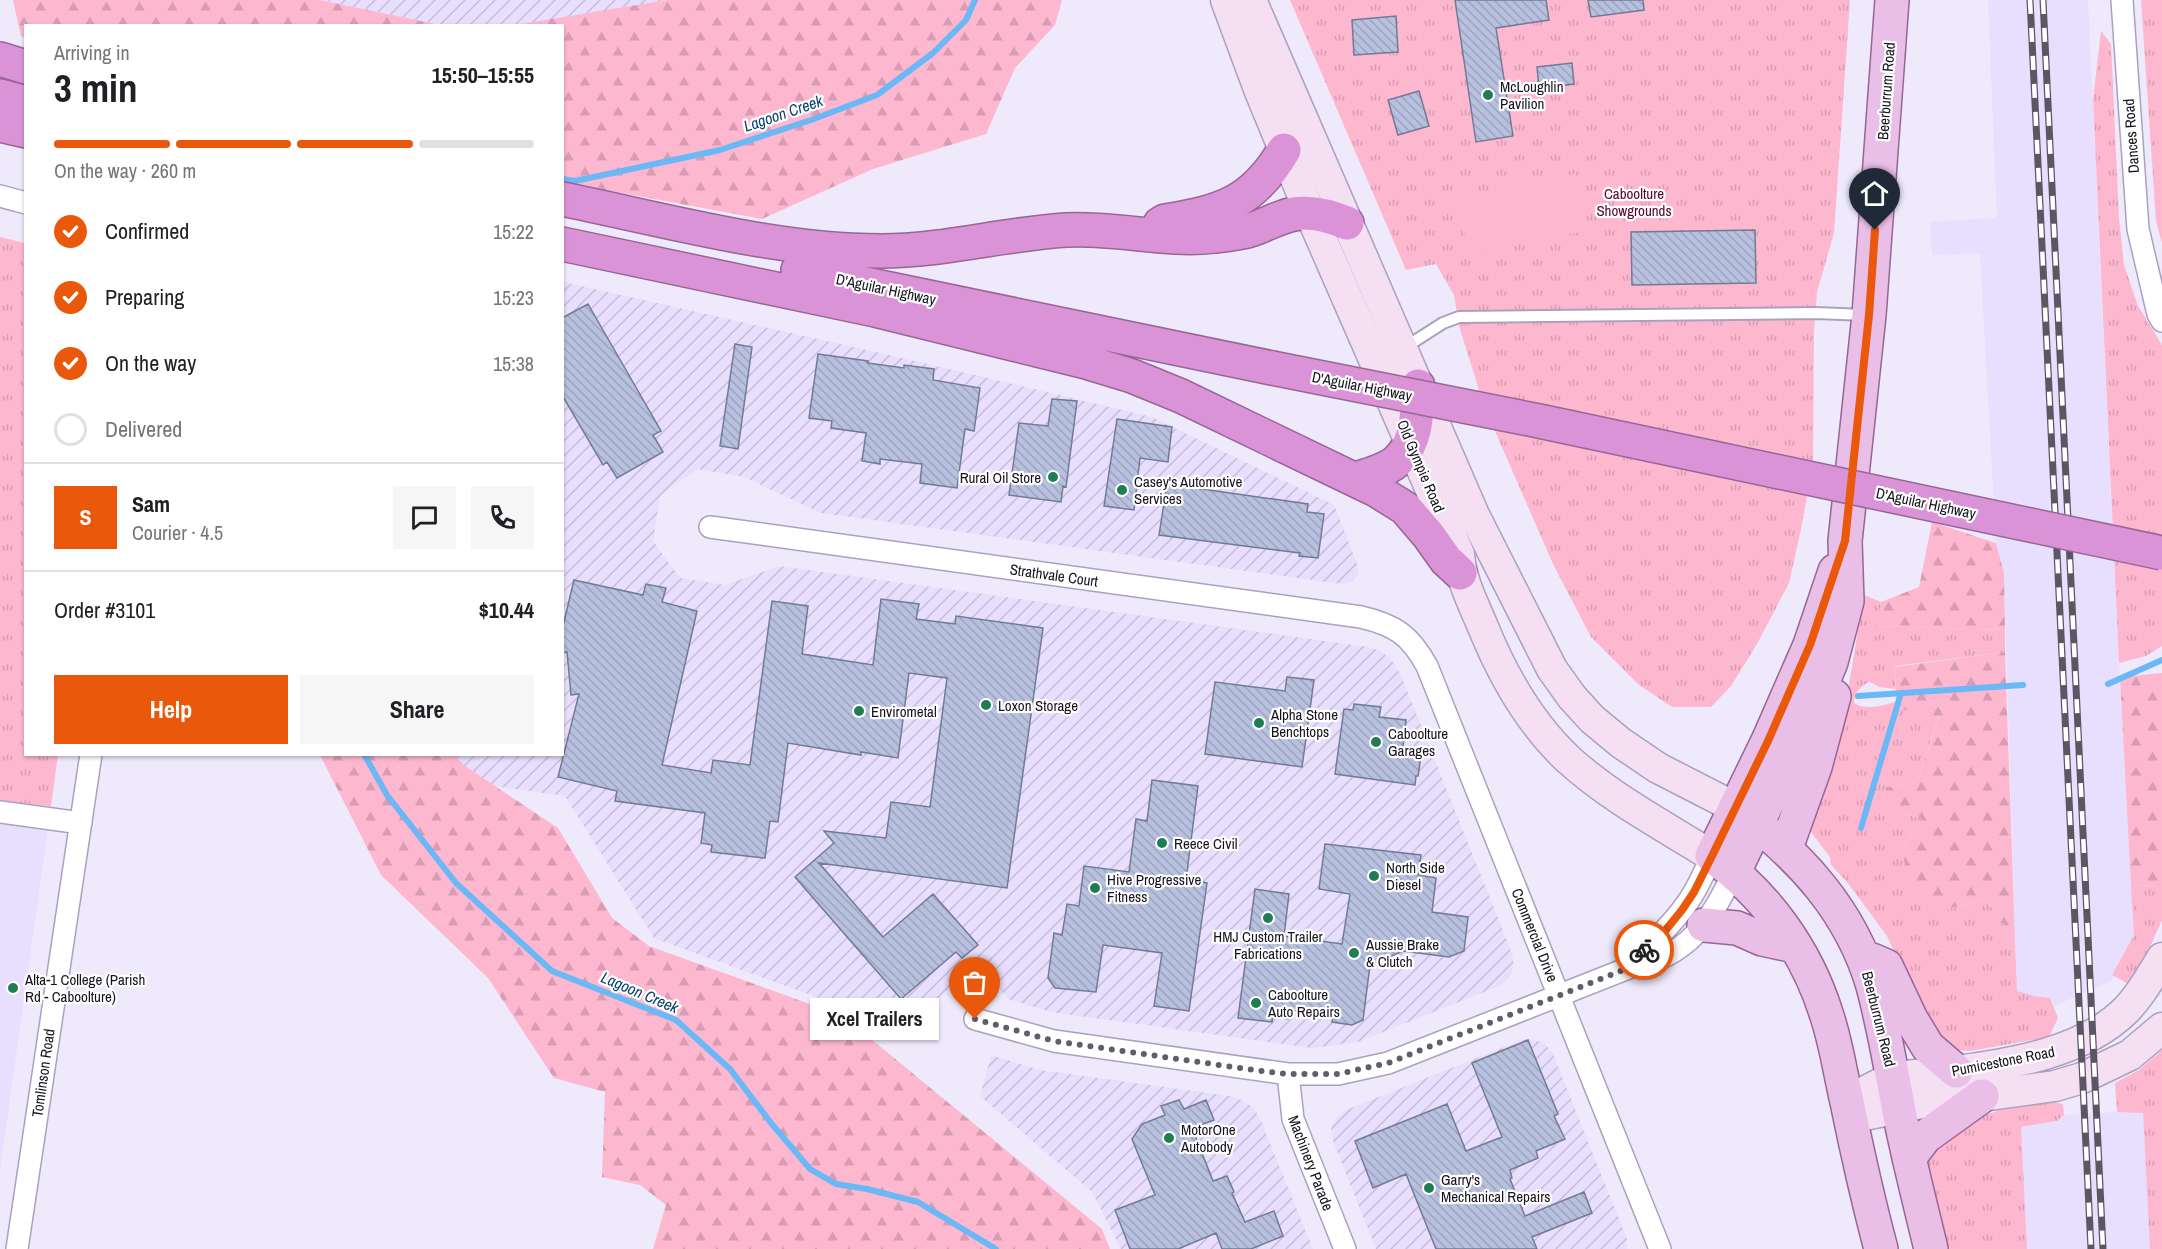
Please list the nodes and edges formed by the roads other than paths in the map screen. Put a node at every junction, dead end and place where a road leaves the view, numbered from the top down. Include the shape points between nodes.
1 (1226, 0) edge
2 (1251, 0) edge
3 (1892, 0) edge
4 (2121, 0) edge
5 (0, 59) edge
6 (24, 66) edge
7 (0, 96) edge
8 (24, 102) edge
9 (0, 109) edge
10 (24, 114) edge
11 (0, 125) edge
12 (24, 131) edge
13 (1284, 150) junction
14 (0, 196) edge
15 (564, 199) edge
16 (24, 202) edge
17 (1310, 213) junction
18 (564, 221) edge
19 (1347, 223) junction
20 (1146, 233) junction
21 (564, 244) edge
22 (735, 257) junction
23 (2155, 279) edge
24 (1589, 314) junction
25 (1650, 314) junction
26 (1869, 315) junction
27 (2162, 321) edge
28 (1604, 324) dead end
29 (1641, 325) dead end
30 (1402, 350) junction
31 (1418, 386) junction
32 (1410, 443) junction
33 (1356, 479) junction
34 (710, 527) dead end
35 (1845, 541) junction
36 (2162, 553) edge
37 (1460, 573) junction
38 (1397, 628) joint
39 (1831, 662) junction
40 (91, 756) edge
41 (0, 812) edge
42 (1746, 816) junction
43 (81, 823) junction
44 (1786, 848) junction
45 (1723, 864) junction
46 (1704, 925) junction
47 (1795, 946) junction
48 (1862, 955) junction
49 (2161, 960) edge
50 (1631, 967) junction
51 (1559, 995) junction
52 (975, 1019) dead end
53 (2162, 1028) edge
54 (1956, 1071) junction
55 (1288, 1074) junction
56 (1896, 1093) junction
57 (1982, 1096) junction
58 (1849, 1110) junction
59 (1909, 1158) junction
60 (17, 1249) edge
61 (1344, 1249) edge
62 (1660, 1249) edge
63 (1881, 1249) edge
64 (1931, 1249) edge

1 - 13 main road, Old Gympie Road
2 - 19 main road, Old Gympie Road
3 - 26 main road, Beerburrum Road
4 - 23 street, Dances Road via 2136,211 2141,244
5 - 6 highway
7 - 8 highway
9 - 10 highway
11 - 12 highway
13 - 17 main road, Old Gympie Road
13 - 20 highway via 1267,176 1247,195 1207,213 1166,221
14 - 16 street
15 - 22 highway
17 - 19 highway
17 - 20 highway via 1293,214 1246,231 1216,236 1187,238
17 - 32 main road, Old Gympie Road
18 - 22 highway, D'Aguilar Highway
19 - 30 main road, Old Gympie Road
20 - 22 highway via 1065,230 918,250 808,247
21 - 22 highway
22 - 33 highway via 875,310 1132,376
22 - 36 highway, D'Aguilar Highway, bridge
23 - 27 street, Dances Road
24 - 25 lane
24 - 28 lane
24 - 30 lane via 1459,317
25 - 26 lane
25 - 29 lane
26 - 35 main road, Beerburrum Road
30 - 31 main road, Old Gympie Road
31 - 32 highway via 1417,416
31 - 42 main road, Old Gympie Road via 1523,614 1572,697 1592,719 1640,757
32 - 33 highway via 1399,460
32 - 37 main road, Old Gympie Road via 1459,554
33 - 37 highway via 1404,508
34 - 38 street, Strathvale Court via 1362,617
35 - 39 main road, Beerburrum Road via 1848,601
35 - 42 main road, Beerburrum Road
37 - 45 main road, Old Gympie Road via 1503,672 1540,729 1588,775
38 - 51 street, Commercial Drive via 1419,651 1427,666
39 - 42 main road, Beerburrum Road via 1811,711
39 - 44 main road via 1836,687 1815,766
40 - 43 street, Tomlinson Road
41 - 43 street
42 - 44 main road, Beerburrum Road
42 - 45 main road, Beerburrum Road
43 - 60 street, Tomlinson Road
44 - 48 main road, Beerburrum Road via 1830,898
45 - 46 street via 1718,905
45 - 47 main road via 1775,915
45 - 50 street
46 - 47 main road via 1733,927
46 - 50 street via 1688,942 1653,964
47 - 58 main road via 1826,1011
48 - 54 main road via 1886,966 1928,1047
48 - 56 main road, Beerburrum Road via 1875,995
49 - 54 main road, Pumicestone Road via 2139,995 2108,1026 2054,1052
50 - 51 street
51 - 55 street via 1361,1071
51 - 62 street, Commercial Drive
52 - 55 street via 1054,1041
53 - 57 main road, Pumicestone Road via 2130,1055 2094,1074 2055,1086
54 - 56 main road, Pumicestone Road
55 - 61 street, Machinery Parade via 1293,1119
56 - 57 main road, Pumicestone Road
56 - 58 main road, Pumicestone Road
56 - 59 main road, Beerburrum Road
57 - 59 main road via 1925,1137
58 - 63 main road
59 - 64 main road, Beerburrum Road

